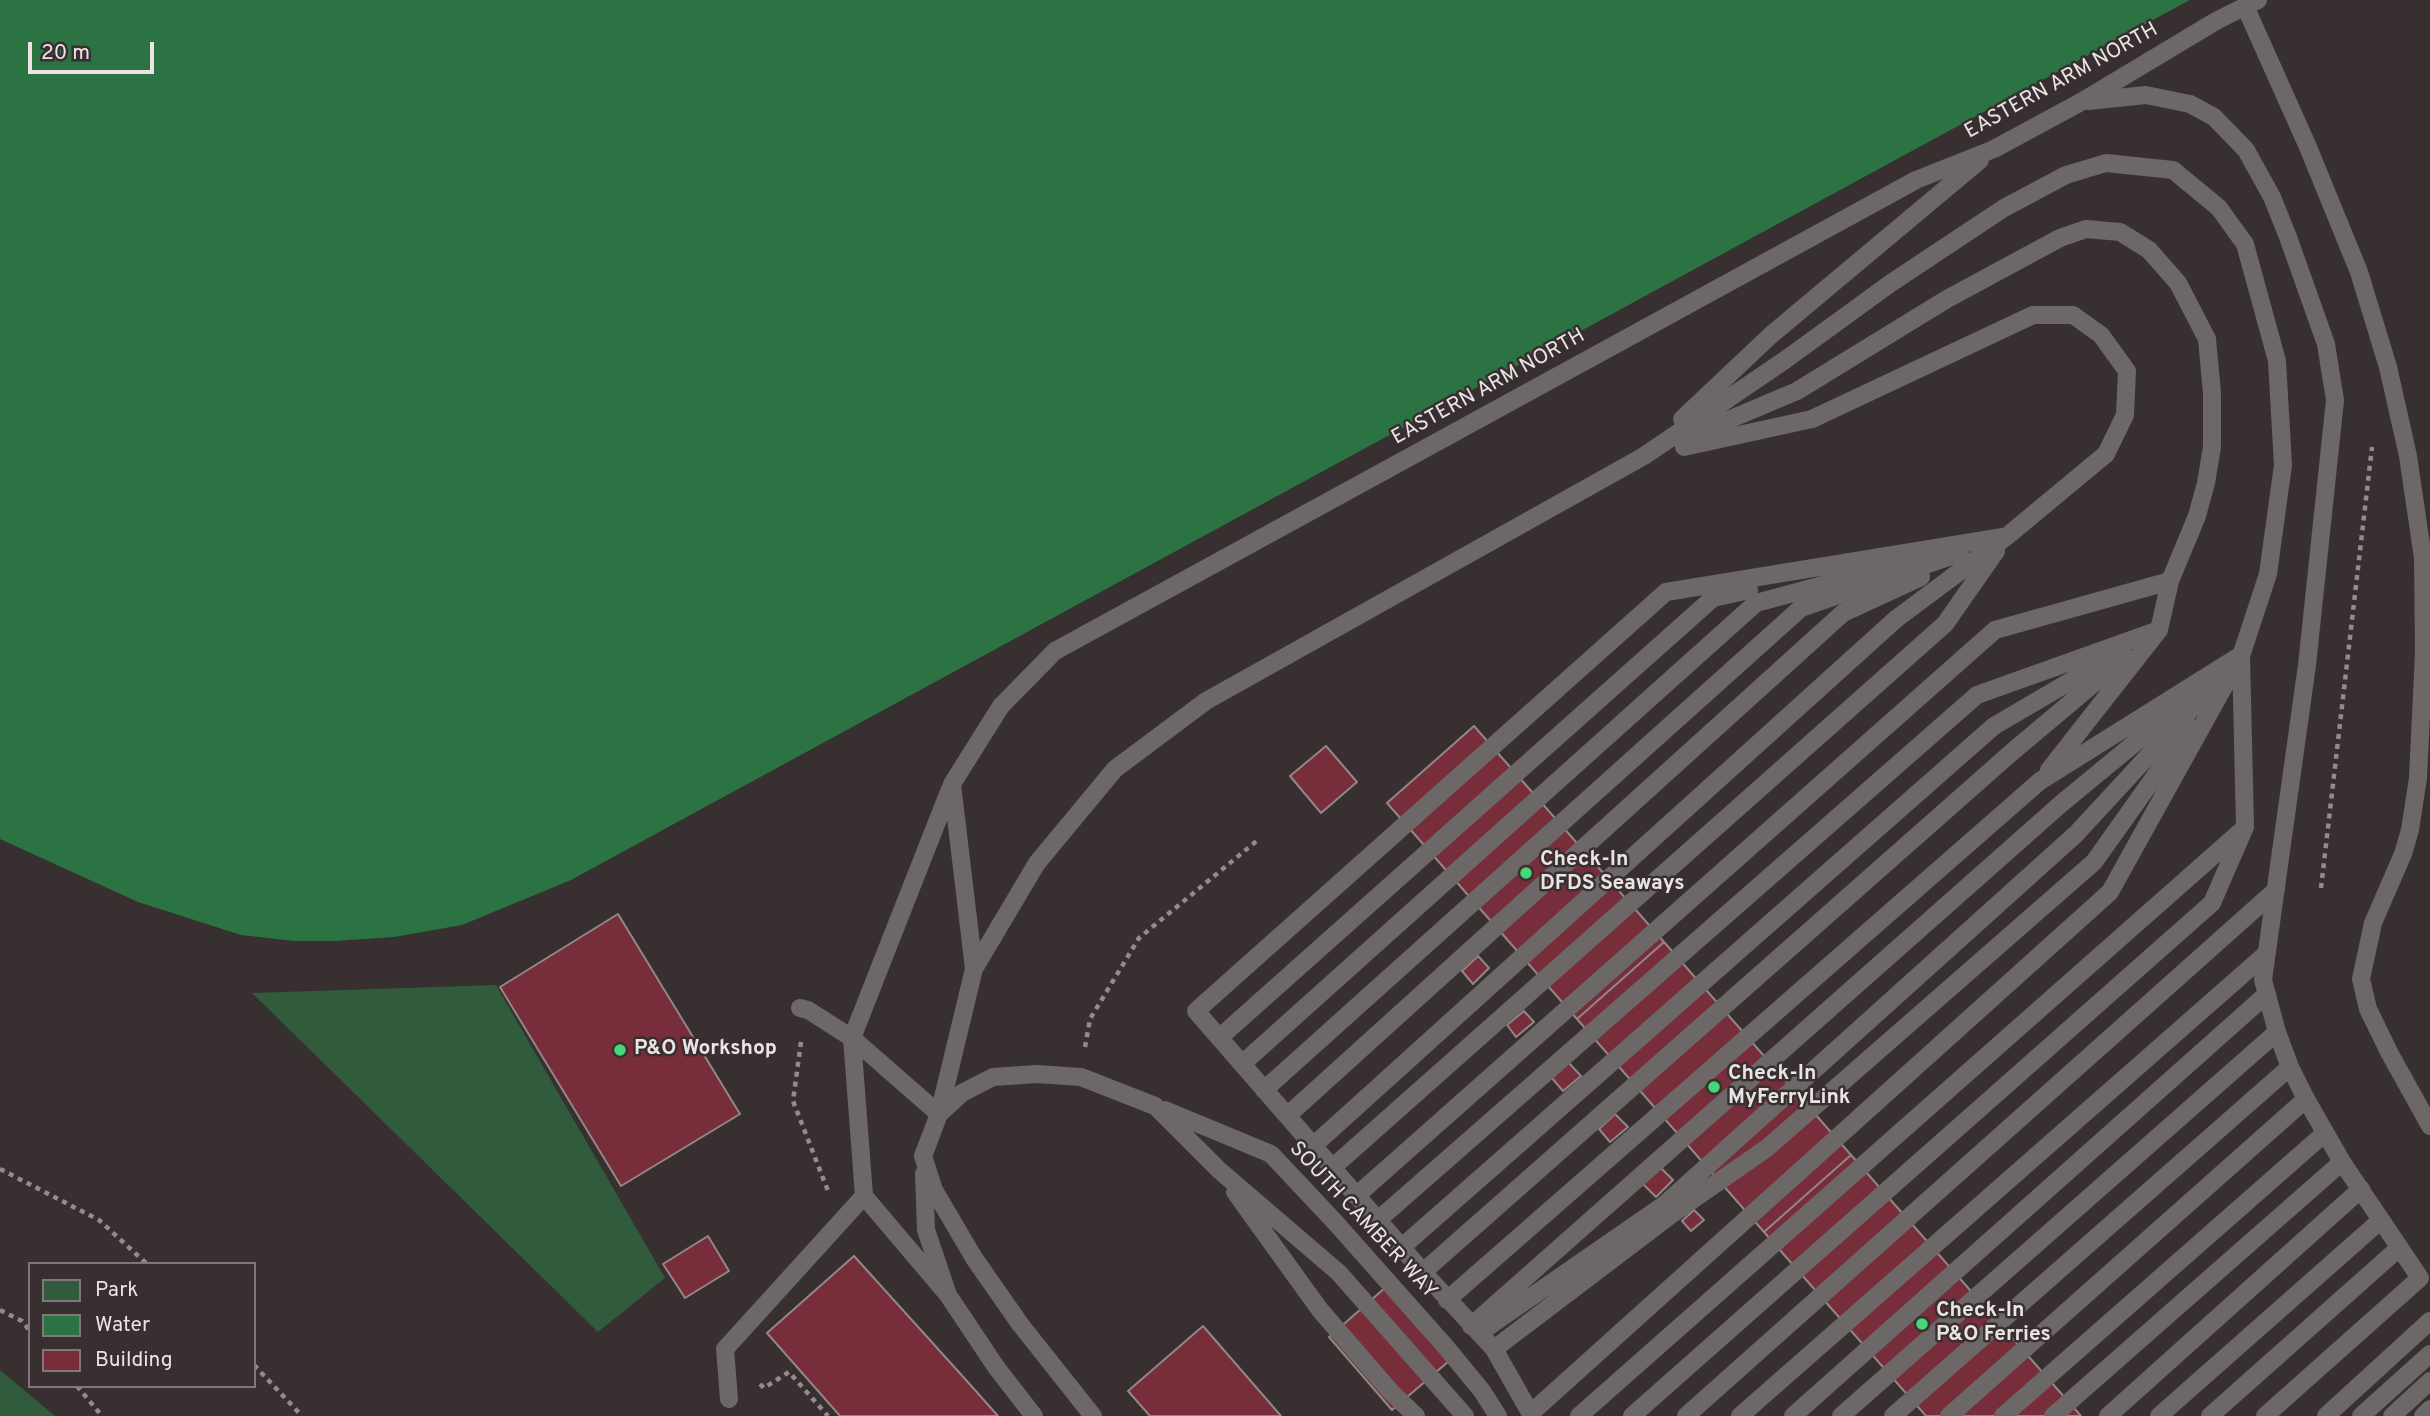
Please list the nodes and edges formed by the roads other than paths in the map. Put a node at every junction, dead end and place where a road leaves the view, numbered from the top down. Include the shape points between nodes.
1 (2252, 3) edge
2 (2081, 102) junction
3 (1994, 149) junction
4 (1644, 456) junction
5 (2006, 537) junction
6 (2170, 581) junction
7 (2159, 630) junction
8 (2241, 656) junction
9 (2040, 780) junction
10 (952, 784) junction
11 (2245, 827) junction
12 (2276, 890) junction
13 (2267, 953) junction
14 (974, 969) junction
15 (2267, 994) junction
16 (800, 1008) dead end
17 (2277, 1032) junction
18 (852, 1038) junction
19 (1219, 1038) junction
20 (1242, 1064) junction
21 (2290, 1067) junction
22 (1264, 1090) junction
23 (2306, 1099) junction
24 (1155, 1106) junction
25 (939, 1114) junction
26 (1287, 1115) junction
27 (2430, 1126) edge
28 (2325, 1133) junction
29 (1313, 1146) junction
30 (923, 1156) junction
31 (2342, 1162) junction
32 (1332, 1168) junction
33 (1219, 1170) junction
34 (2361, 1189) junction
35 (864, 1196) junction
36 (1356, 1196) junction
37 (1378, 1220) junction
38 (2381, 1220) junction
39 (1402, 1247) junction
40 (2399, 1248) junction
41 (1423, 1272) junction
42 (948, 1295) junction
43 (1447, 1300) junction
44 (2430, 1321) edge
45 (1475, 1329) junction
46 (1494, 1349) junction
47 (2430, 1353) edge
48 (2430, 1381) edge
49 (729, 1399) dead end
50 (2430, 1409) edge
51 (1532, 1415) edge
52 (1034, 1416) edge
53 (1093, 1416) edge
54 (1416, 1416) edge
55 (1465, 1416) edge
56 (1497, 1416) edge
57 (1579, 1416) edge
58 (1632, 1416) edge
59 (1686, 1416) edge
60 (1740, 1416) edge
61 (1793, 1416) edge
62 (1841, 1416) edge
63 (1893, 1416) edge
64 (1949, 1416) edge
65 (2003, 1416) edge
66 (2053, 1416) edge
67 (2108, 1416) edge
68 (2159, 1416) edge
69 (2210, 1416) edge
70 (2265, 1416) edge
71 (2326, 1416) edge
72 (2361, 1416) edge
73 (2392, 1416) edge
74 (2423, 1416) edge

1 - 2 lane, EASTERN ARM NORTH
1 - 27 lane via 2359,272 2388,367 2408,456 2423,558 2418,778 2410,830 2373,923 2361,979 2368,1009
2 - 3 lane, EASTERN ARM NORTH
2 - 12 lane via 2146,94 2190,104 2214,117 2246,150 2272,197 2326,344 2335,400 2307,665
3 - 4 lane via 1771,335
3 - 10 lane, EASTERN ARM NORTH via 1916,180 1055,651 1001,706
4 - 5 lane via 1812,419 2033,315 2073,315 2101,335 2127,371 2125,415 2106,454
4 - 6 lane via 1797,390 1947,299 2060,238 2086,229 2120,232 2150,250 2178,283 2207,339 2212,447 2197,516
4 - 8 lane via 2004,208 2066,175 2106,163 2173,170 2218,208 2245,244 2277,361 2283,465 2268,574
4 - 14 lane via 1206,701 1115,769 1037,863
5 - 19 lane via 1713,597
5 - 19 lane via 1666,592 1196,1011
5 - 20 lane via 1756,603
5 - 22 lane via 1801,608
5 - 26 lane via 1843,613
5 - 29 lane via 1896,619
5 - 32 lane via 1945,624
6 - 7 lane
6 - 36 lane via 1995,630
7 - 9 lane
7 - 37 lane via 1976,695
7 - 39 lane via 1994,726
7 - 41 lane via 2012,752
8 - 9 lane
8 - 11 lane
8 - 45 lane via 2062,803
8 - 45 lane via 2077,834 1664,1205
8 - 46 lane via 2094,862 1767,1148
8 - 51 lane via 2110,892
9 - 43 lane
10 - 14 lane
10 - 18 lane, EASTERN ARM NORTH
11 - 57 lane
11 - 58 lane via 2212,903
12 - 13 lane
12 - 59 lane
13 - 15 lane via 2263,980
13 - 60 lane
14 - 25 lane
15 - 17 lane
15 - 61 lane
16 - 18 lane
17 - 21 lane
17 - 62 lane
18 - 25 lane
18 - 35 lane
19 - 20 lane
20 - 22 lane
21 - 23 lane
21 - 63 lane
22 - 26 lane
23 - 28 lane
23 - 64 lane
24 - 25 lane, SOUTH CAMBER WAY via 1081,1077 1037,1074 993,1077 962,1093
24 - 33 lane, SOUTH CAMBER WAY
24 - 56 lane, SOUTH CAMBER WAY via 1271,1154 1445,1346
25 - 30 lane, SOUTH CAMBER WAY
26 - 29 lane
28 - 31 lane
28 - 65 lane
29 - 32 lane
30 - 42 lane via 926,1230
30 - 53 lane via 934,1190 974,1258
31 - 34 lane
31 - 66 lane
32 - 36 lane
33 - 54 lane, SOUTH CAMBER WAY via 1320,1310
33 - 55 lane, SOUTH CAMBER WAY via 1339,1273
34 - 38 lane
34 - 67 lane
35 - 42 lane
35 - 49 lane via 725,1349
36 - 37 lane
37 - 39 lane
38 - 40 lane
38 - 68 lane
39 - 41 lane
40 - 69 lane
40 - 70 lane via 2420,1278
41 - 43 lane
42 - 52 lane
43 - 45 lane
44 - 71 lane
45 - 46 lane
46 - 51 lane
47 - 72 lane
48 - 73 lane
50 - 74 lane

